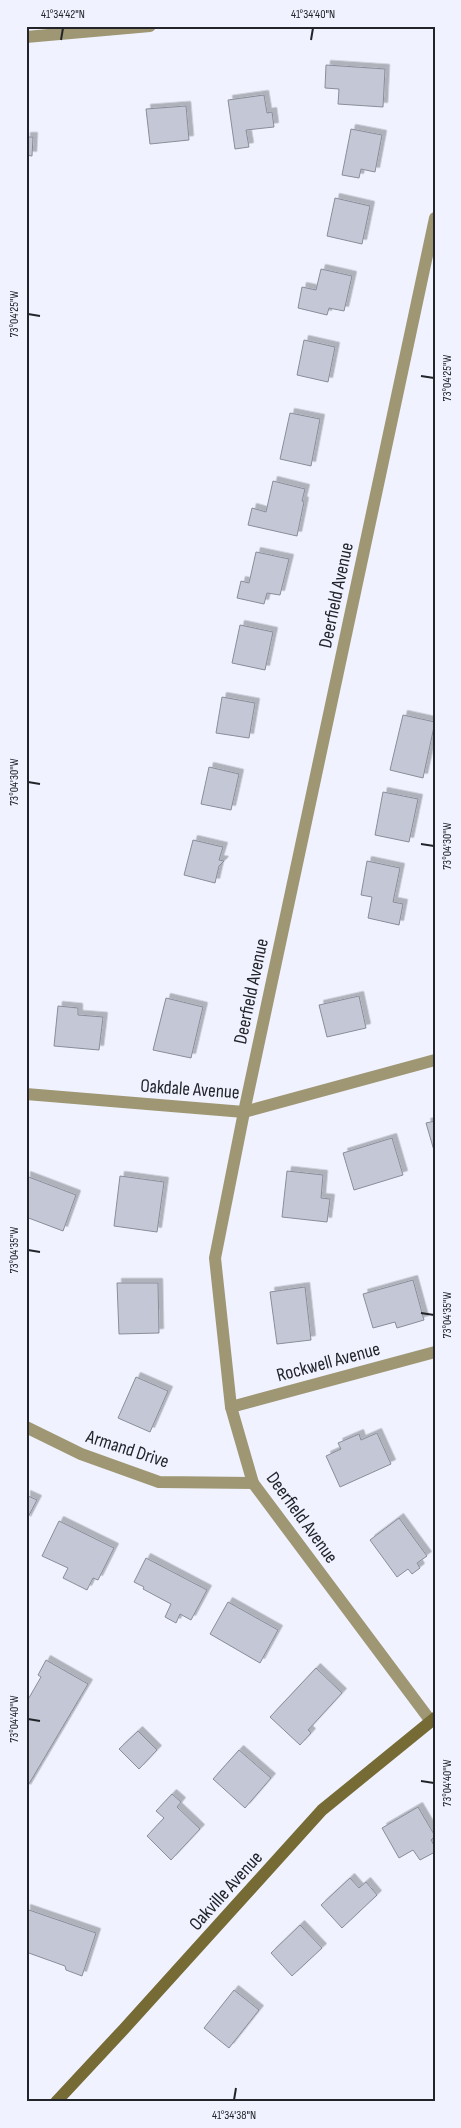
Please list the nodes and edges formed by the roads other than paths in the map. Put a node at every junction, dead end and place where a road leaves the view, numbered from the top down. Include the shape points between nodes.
1 (150, 26) edge
2 (26, 37) edge
3 (435, 218) edge
4 (435, 1060) edge
5 (26, 1094) edge
6 (244, 1112) junction
7 (435, 1352) edge
8 (231, 1407) junction
9 (26, 1427) edge
10 (253, 1483) junction
11 (432, 1719) edge
12 (56, 2102) edge

1 - 2 street
3 - 6 street, Deerfield Avenue
4 - 6 street, Oakdale Avenue
5 - 6 street, Oakdale Avenue
6 - 8 street, Deerfield Avenue via 215,1258
7 - 8 street, Rockwell Avenue
8 - 10 street, Deerfield Avenue
9 - 10 street, Armand Drive via 81,1454 159,1482
10 - 11 street, Deerfield Avenue
11 - 12 street, Oakville Avenue via 322,1810

